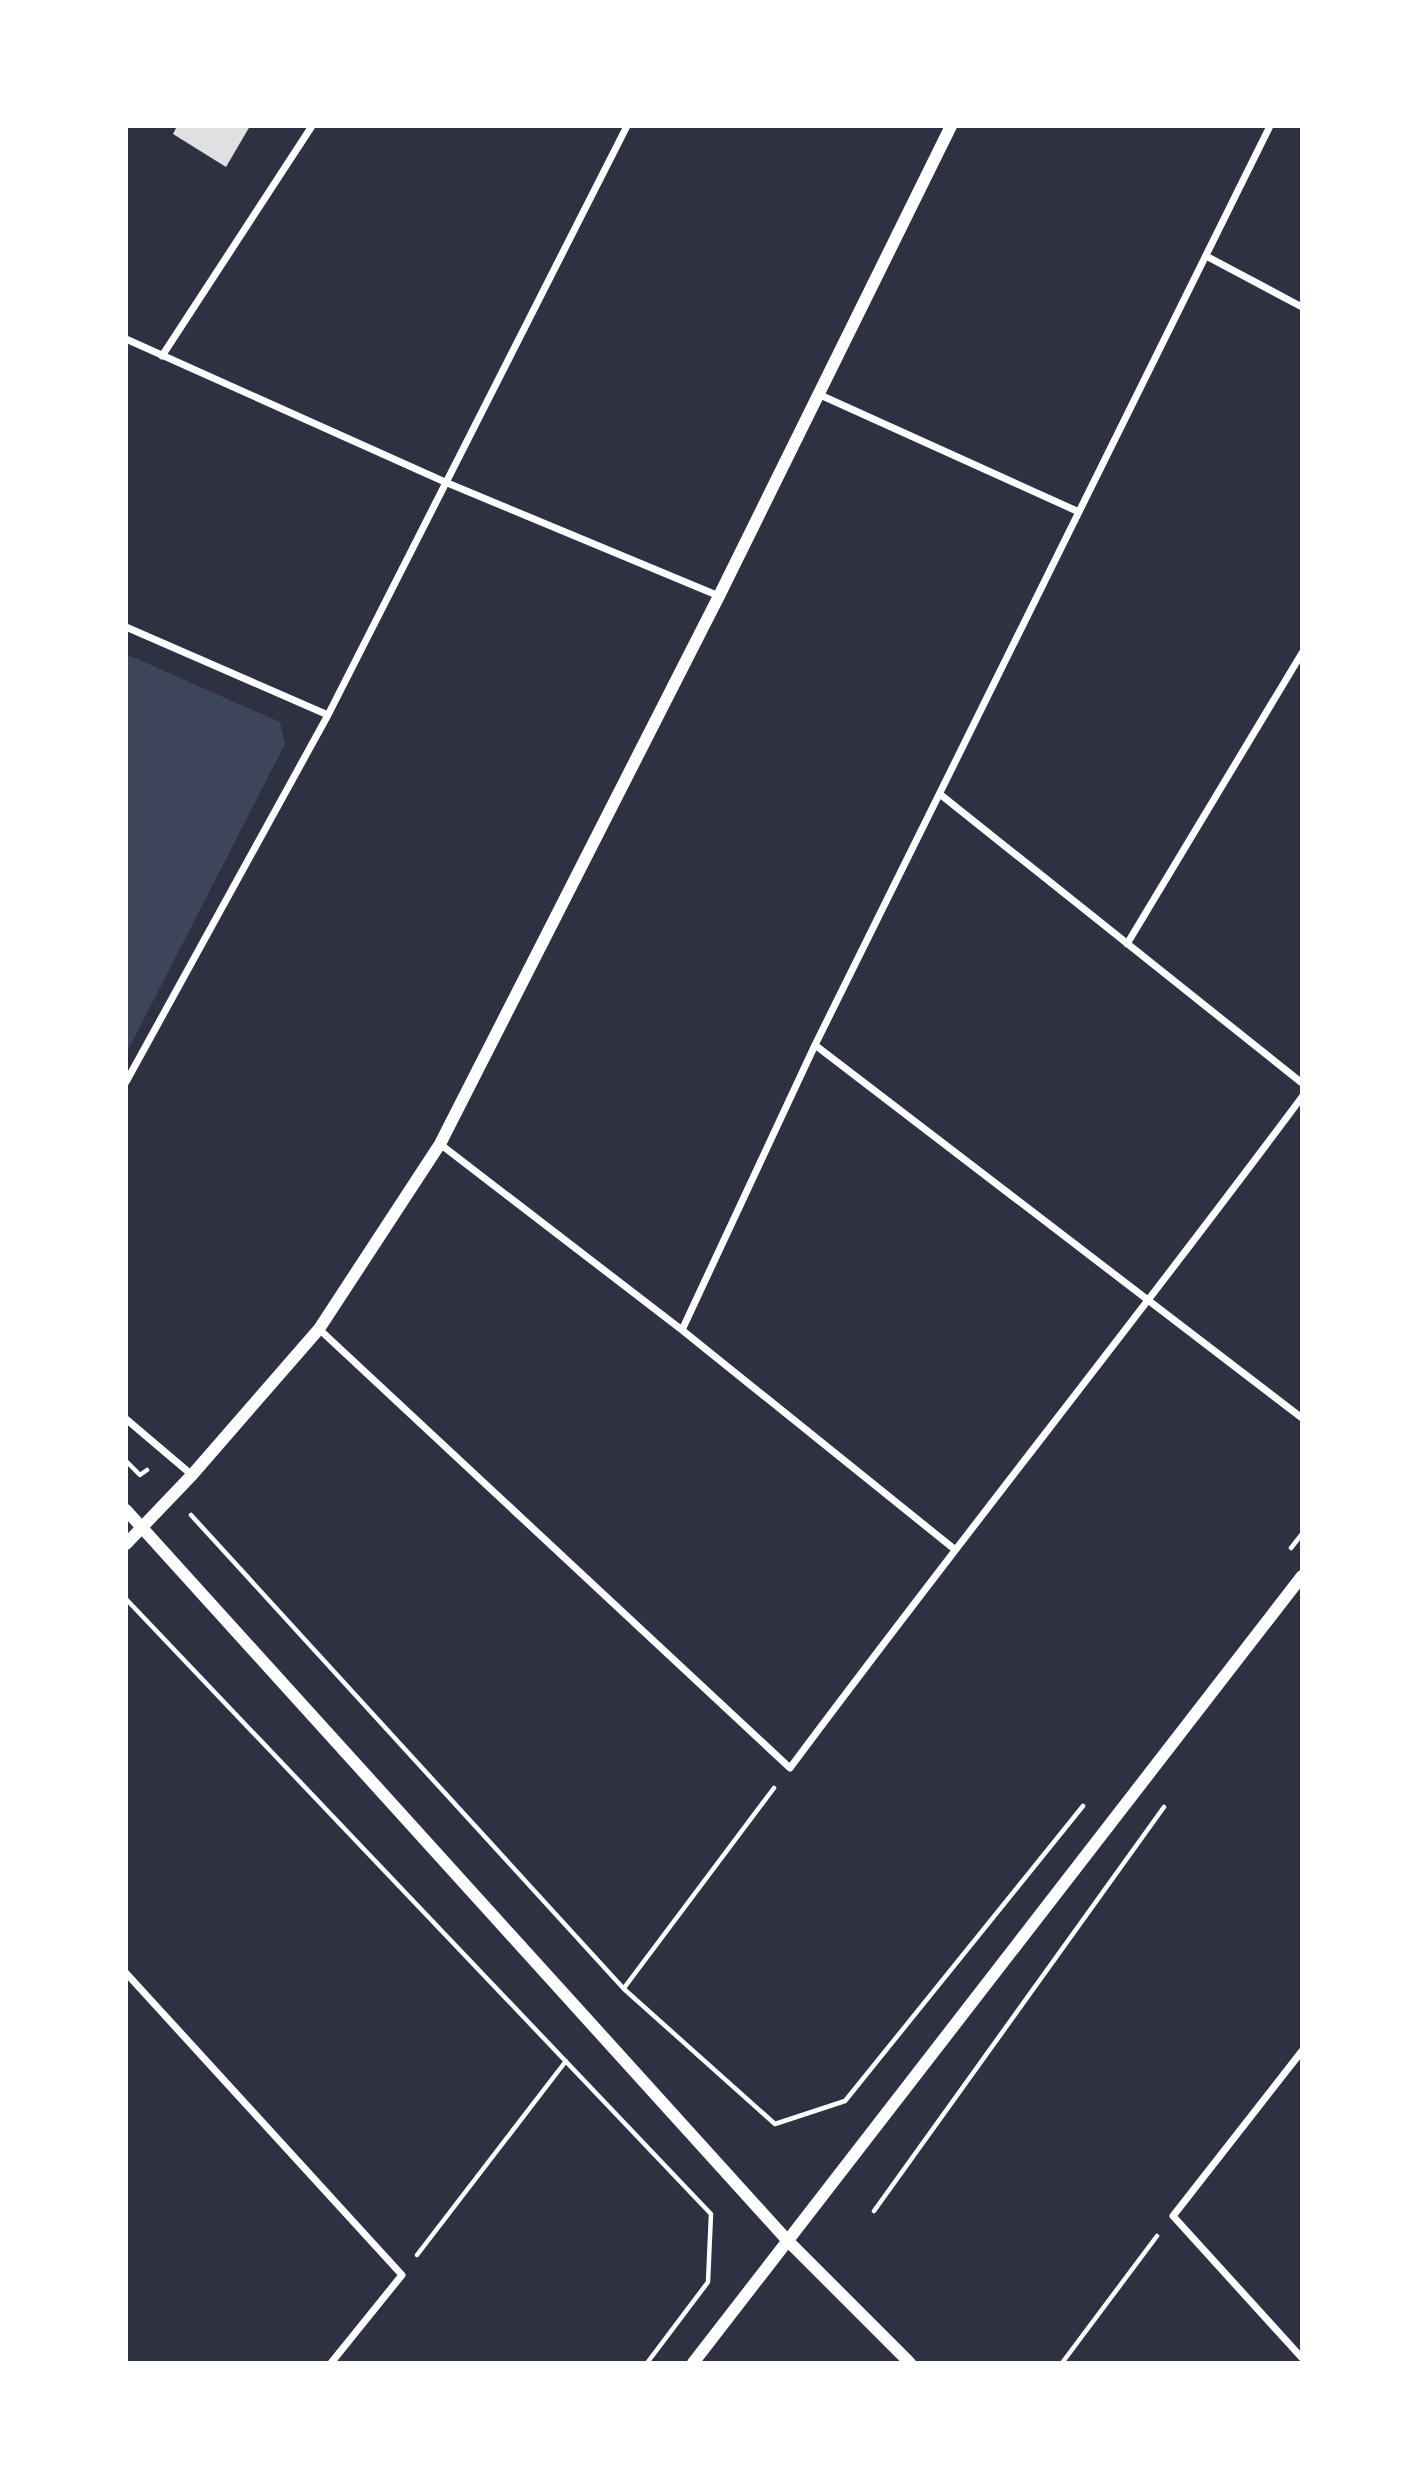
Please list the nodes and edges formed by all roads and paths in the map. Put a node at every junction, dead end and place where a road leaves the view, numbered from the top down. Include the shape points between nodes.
1 (312, 126) edge
2 (627, 126) edge
3 (951, 126) edge
4 (1270, 126) edge
5 (1206, 256) junction
6 (1302, 307) edge
7 (126, 339) edge
8 (162, 356) junction
9 (817, 394) junction
10 (445, 482) junction
11 (1079, 513) junction
12 (719, 596) junction
13 (126, 627) edge
14 (1302, 653) edge
15 (328, 715) junction
16 (941, 795) junction
17 (1127, 944) junction
18 (815, 1045) junction
19 (126, 1082) edge
20 (1302, 1083) edge
21 (1302, 1097) edge
22 (440, 1144) junction
23 (1151, 1300) junction
24 (319, 1329) junction
25 (682, 1330) junction
26 (1302, 1418) edge
27 (126, 1419) edge
28 (192, 1475) junction
29 (126, 1510) edge
30 (191, 1516) dead end
31 (143, 1526) junction
32 (1302, 1534) edge
33 (126, 1544) edge
34 (953, 1548) junction
35 (1284, 1556) dead end
36 (1302, 1576) edge
37 (126, 1599) edge
38 (790, 1768) junction
39 (1091, 1796) dead end
40 (1171, 1798) dead end
41 (126, 1973) edge
42 (624, 1989) junction
43 (1302, 2051) edge
44 (566, 2062) junction
45 (874, 2210) dead end
46 (1173, 2216) junction
47 (787, 2240) junction
48 (402, 2275) junction
49 (1302, 2358) edge
50 (331, 2363) edge
51 (647, 2363) edge
52 (693, 2363) edge
53 (911, 2363) edge
54 (1062, 2363) edge

1 - 8 street
2 - 10 street
3 - 9 street
4 - 5 street
5 - 6 street
5 - 11 street
7 - 8 street
8 - 10 street
9 - 11 street
9 - 12 street
10 - 12 street
10 - 15 street
11 - 16 street
12 - 22 street
13 - 15 street
14 - 17 street
15 - 19 street
16 - 17 street
16 - 18 street
17 - 20 street
18 - 23 street
18 - 25 street
21 - 23 street
22 - 24 street
22 - 25 street
23 - 26 street
23 - 34 street
24 - 28 street
24 - 38 street
25 - 34 street
27 - 28 street
28 - 31 street
29 - 31 street
30 - 42 path
31 - 33 street
31 - 47 street
32 - 35 path
34 - 38 street
36 - 47 street
37 - 44 path
38 - 42 path
39 - 42 path via 845,2101 775,2124
40 - 45 path
41 - 48 street
43 - 46 street
44 - 48 path
44 - 51 path via 711,2214 708,2282
46 - 49 street
46 - 54 path
47 - 52 street
47 - 53 street
48 - 50 street

